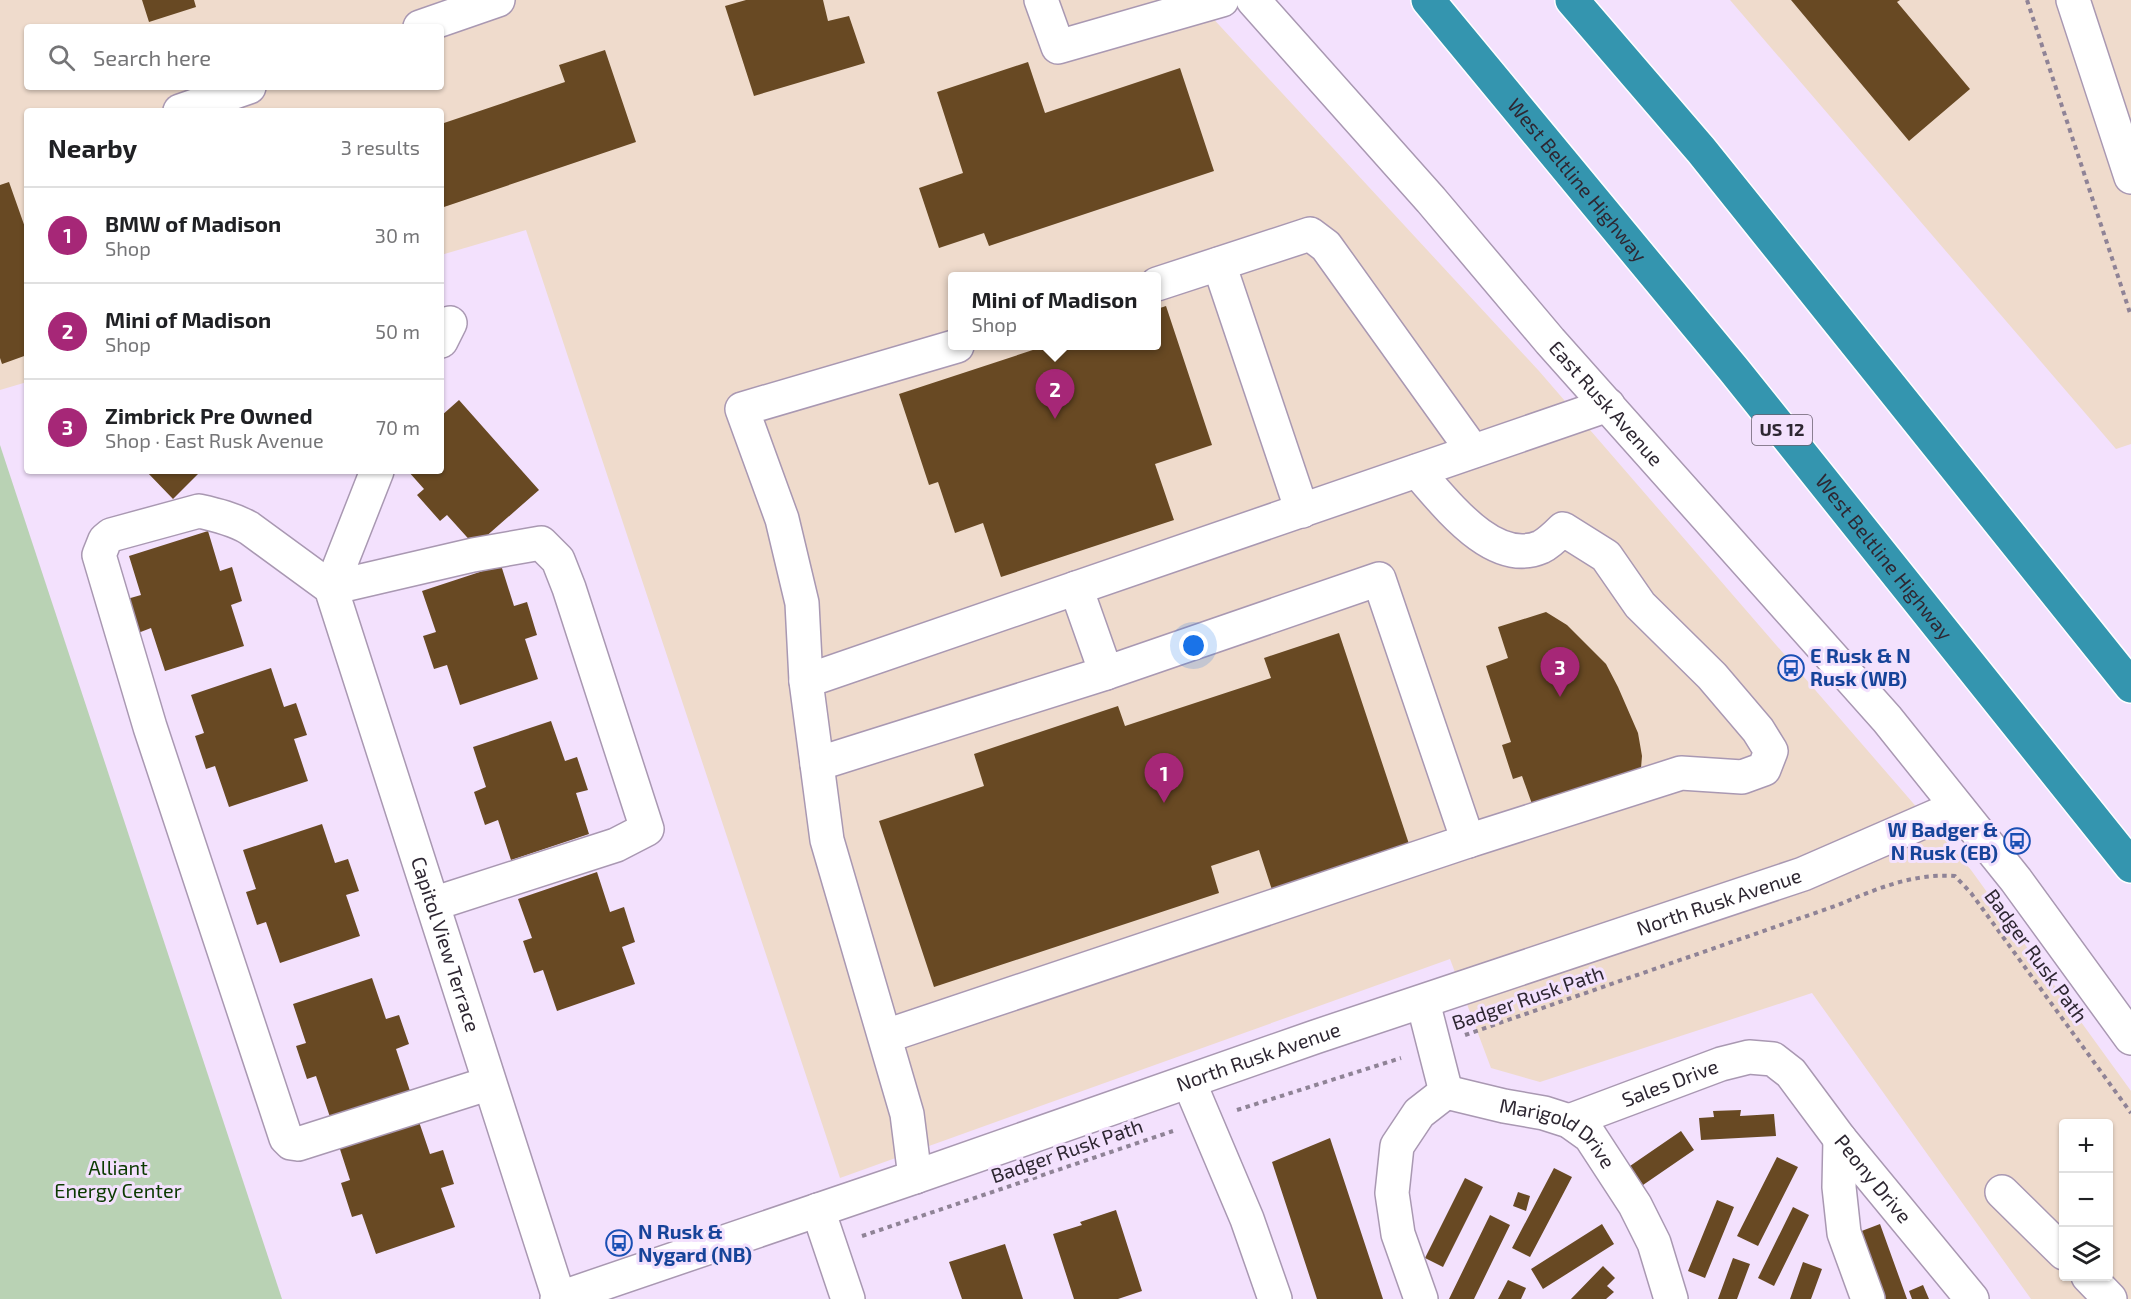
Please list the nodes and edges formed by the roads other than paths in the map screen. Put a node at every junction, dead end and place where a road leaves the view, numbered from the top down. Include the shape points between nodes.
1 (498, 0) edge
2 (1041, 0) edge
3 (1222, 0) edge
4 (1253, 0) edge
5 (1428, 0) edge
6 (1572, 0) edge
7 (1594, 0) edge
8 (2073, 0) edge
9 (429, 24) edge
10 (240, 90) edge
11 (2120, 105) edge
12 (189, 108) edge
13 (1701, 150) junction
14 (2131, 177) edge
15 (1219, 264) junction
16 (1161, 283) edge
17 (948, 348) edge
18 (1608, 405) junction
19 (1473, 451) junction
20 (1417, 471) junction
21 (376, 474) edge
22 (1302, 510) junction
23 (332, 588) junction
24 (1076, 588) junction
25 (1106, 673) junction
26 (806, 681) junction
27 (2131, 686) edge
28 (817, 764) junction
29 (1958, 807) junction
30 (1468, 841) junction
31 (2131, 866) edge
32 (433, 904) junction
33 (1423, 1002) junction
34 (886, 1036) junction
35 (2131, 1038) edge
36 (1773, 1059) joint
37 (1189, 1082) junction
38 (490, 1083) junction
39 (1446, 1092) junction
40 (1569, 1121) junction
41 (1840, 1139) junction
42 (915, 1177) junction
43 (2002, 1192) dead end
44 (819, 1210) junction
45 (2059, 1247) edge
46 (2093, 1281) edge
47 (558, 1299) edge
48 (848, 1299) edge
49 (1275, 1299) edge
50 (1421, 1299) edge
51 (1671, 1299) edge
52 (1868, 1299) edge
53 (1972, 1299) edge
54 (2110, 1299) edge

1 - 9 street
2 - 3 street via 1058,47
4 - 18 street, East Rusk Avenue
5 - 31 highway, West Beltline Highway / US 12 via 1734,370
6 - 13 highway
7 - 13 highway
8 - 11 street
10 - 12 street
11 - 14 street
13 - 27 highway
15 - 16 street
15 - 19 street via 1311,234 1326,246
15 - 22 street
17 - 26 street via 742,409 782,519 802,603
18 - 19 street
18 - 29 street, East Rusk Avenue via 1887,718
19 - 20 street
20 - 22 street
20 - 30 street via 1484,540 1515,552 1541,547 1563,530 1606,556 1640,605 1712,676 1771,751 1764,769 1742,777 1681,773
21 - 23 street
22 - 24 street
23 - 32 street, Capitol View Terrace
23 - 32 street via 542,543 558,560 569,588 647,829 616,845
23 - 38 street via 249,528 235,520 199,511 111,535 99,555 150,727 286,1138 298,1144
24 - 25 street
24 - 26 street
25 - 28 street
25 - 30 street via 1379,579
26 - 28 street
28 - 34 street via 827,840
29 - 33 street, North Rusk Avenue via 1803,874
29 - 35 street, East Rusk Avenue
30 - 34 street
32 - 38 street, Capitol View Terrace
33 - 37 street, North Rusk Avenue
33 - 39 street
34 - 42 street via 907,1114
36 - 40 street, Sales Drive via 1749,1057 1721,1064
36 - 41 street, Peony Drive via 1791,1073
37 - 42 street, North Rusk Avenue
37 - 49 street via 1247,1219
38 - 47 street, Capitol View Terrace
39 - 40 street, Marigold Drive
39 - 50 street via 1419,1113 1397,1146 1392,1193 1398,1234
40 - 51 street, Marigold Drive via 1590,1136 1635,1205 1654,1243
41 - 52 street via 1839,1188 1844,1233
41 - 53 street, Peony Drive
42 - 44 street, North Rusk Avenue
43 - 45 street
44 - 47 street, North Rusk Avenue
44 - 48 street
46 - 54 street

